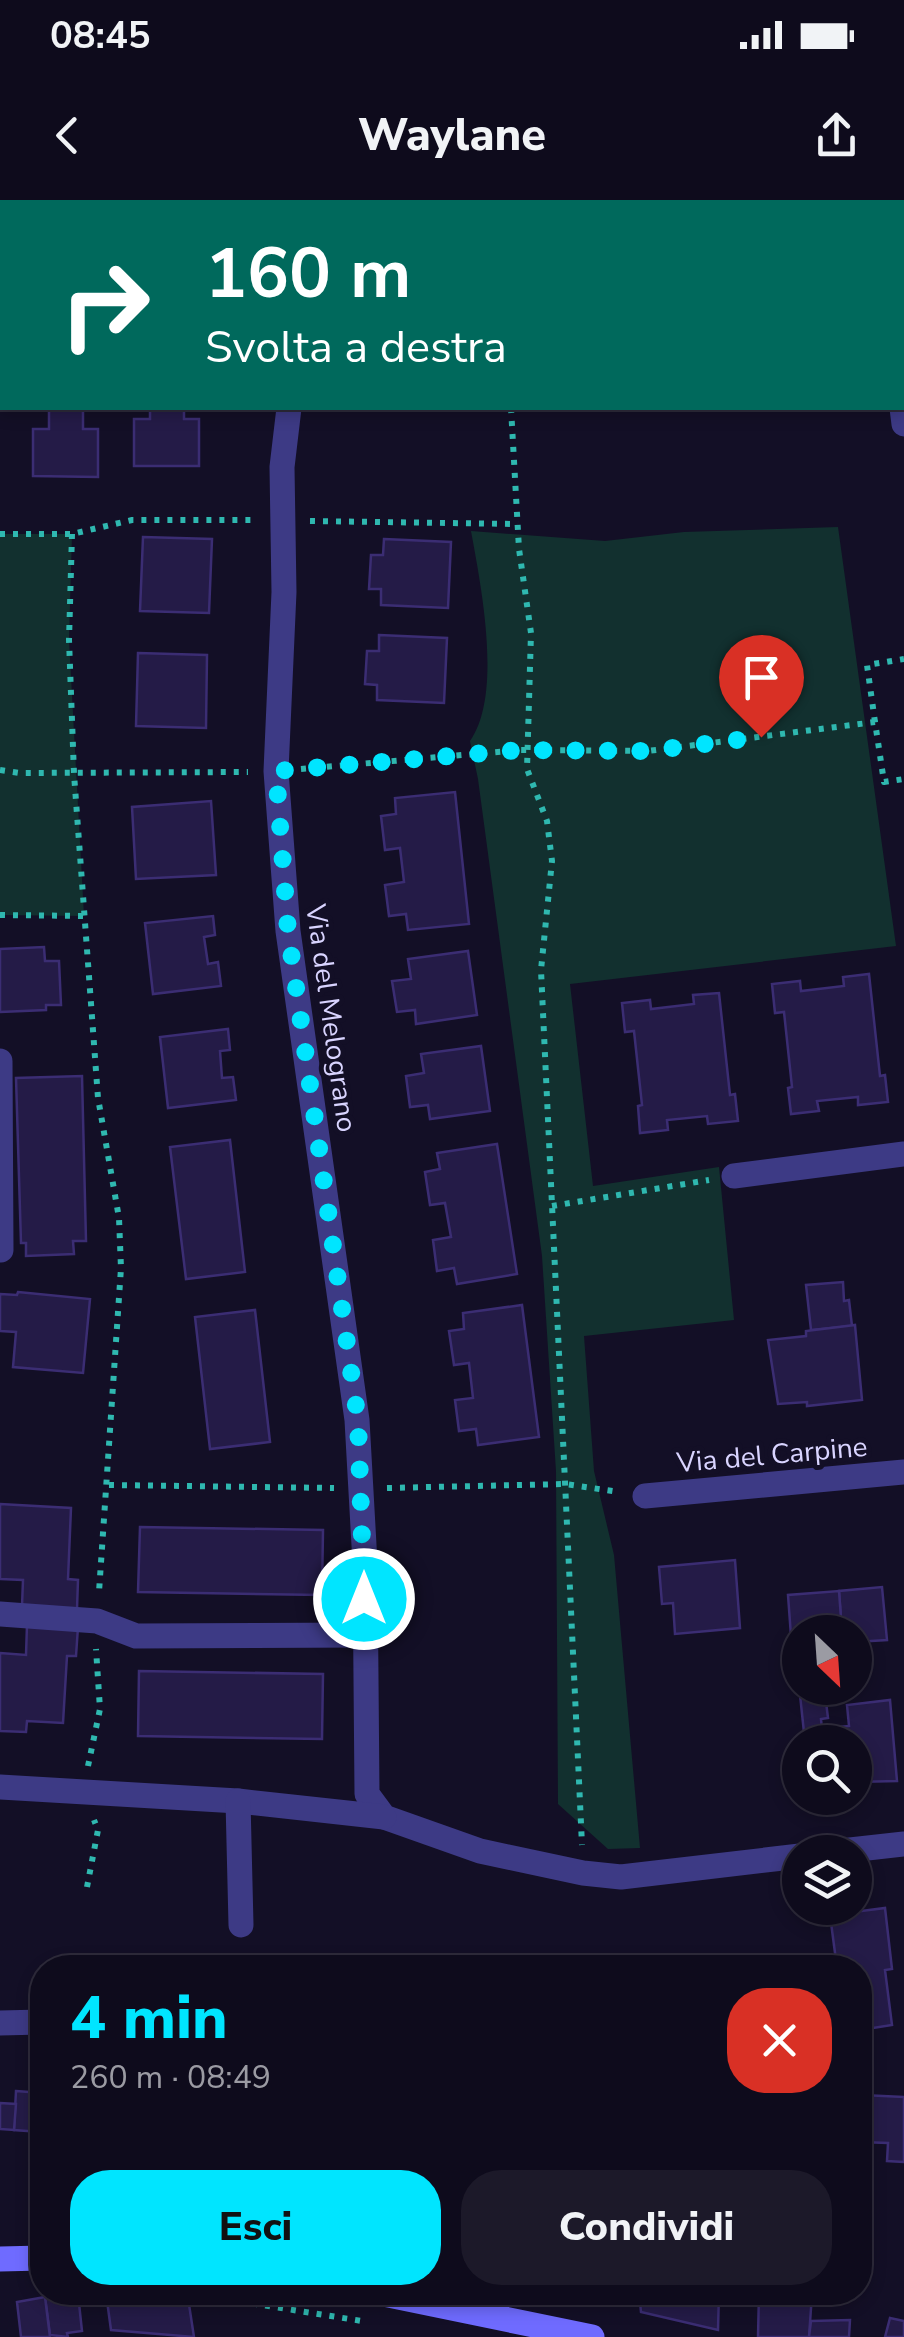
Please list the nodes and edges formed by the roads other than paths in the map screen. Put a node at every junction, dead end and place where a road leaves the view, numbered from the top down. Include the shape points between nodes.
1 (289, 410) edge
2 (0, 1060) edge
3 (904, 1154) edge
4 (734, 1176) road end
5 (1, 1250) edge
6 (904, 1472) edge
7 (645, 1496) road end
8 (0, 1614) edge
9 (364, 1635) junction
10 (0, 1787) edge
11 (238, 1802) junction
12 (384, 1817) junction
13 (904, 1844) edge
14 (872, 1848) edge
15 (782, 1858) edge
16 (240, 1925) dead end
17 (30, 2022) edge
18 (0, 2023) edge
19 (30, 2259) edge
20 (0, 2260) edge
21 (437, 2305) edge
22 (592, 2337) edge

1 - 9 street, Via del Melograno via 276,771 288,931 358,1420
2 - 5 street
3 - 4 street
6 - 7 street, Via del Carpine
8 - 9 street via 97,1621 136,1636
9 - 12 street, Via del Melograno via 368,1794
10 - 11 street
11 - 12 street
11 - 16 street
12 - 15 street via 480,1850 621,1878
13 - 14 street
17 - 18 street
19 - 20 street
21 - 22 street

